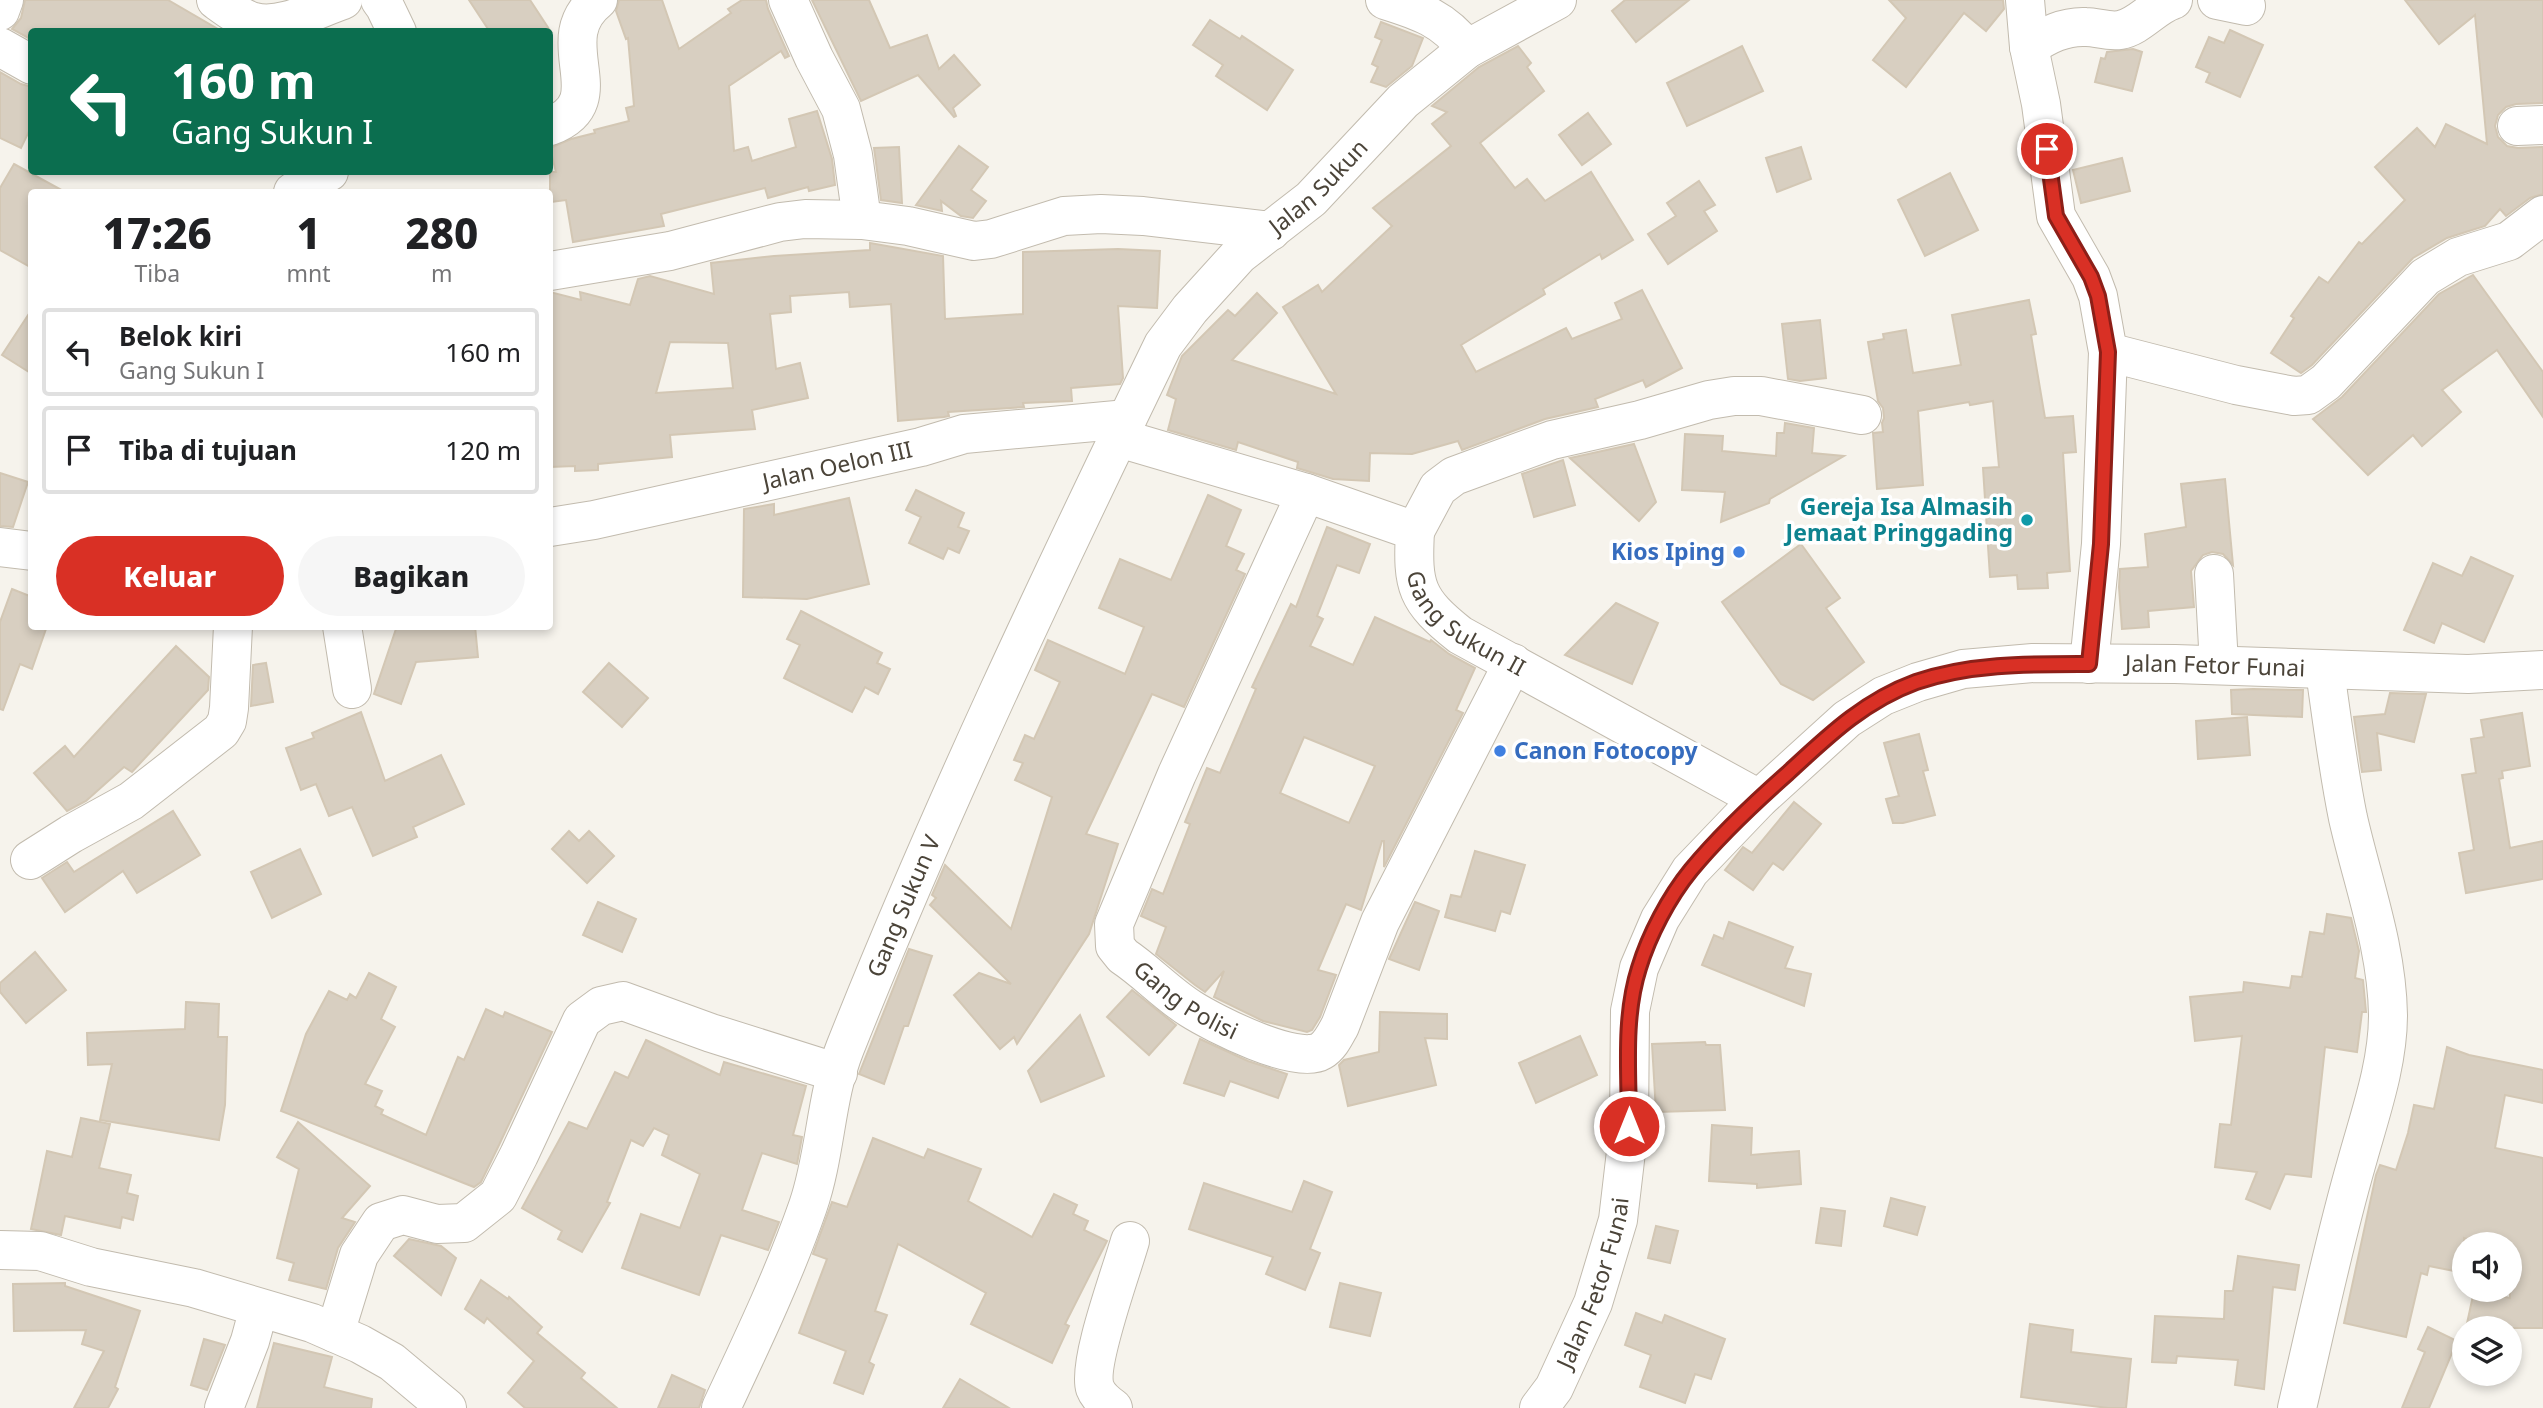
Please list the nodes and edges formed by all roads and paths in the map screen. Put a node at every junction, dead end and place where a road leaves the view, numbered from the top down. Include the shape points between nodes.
1 (4, 0) edge
2 (216, 0) edge
3 (343, 0) edge
4 (380, 0) edge
5 (598, 0) edge
6 (788, 0) edge
7 (1385, 0) edge
8 (1557, 0) edge
9 (2025, 0) edge
10 (2173, 0) edge
11 (0, 11) edge
12 (395, 28) edge
13 (0, 47) edge
14 (2029, 47) junction
15 (1467, 49) junction
16 (28, 63) edge
17 (553, 125) edge
18 (322, 175) edge
19 (297, 189) edge
20 (2543, 215) edge
21 (862, 220) junction
22 (1271, 230) junction
23 (553, 270) edge
24 (2108, 352) junction
25 (1863, 415) dead end
26 (1123, 429) junction
27 (1306, 493) junction
28 (553, 527) edge
29 (1415, 531) junction
30 (0, 547) edge
31 (28, 550) edge
32 (2214, 574) dead end
33 (233, 630) edge
34 (343, 630) edge
35 (1513, 663) junction
36 (2089, 664) junction
37 (2219, 665) junction
38 (2543, 670) edge
39 (2325, 671) junction
40 (352, 689) dead end
41 (1759, 799) junction
42 (30, 860) dead end
43 (838, 1073) junction
44 (1130, 1241) dead end
45 (0, 1250) edge
46 (259, 1308) junction
47 (335, 1333) junction
48 (223, 1408) edge
49 (447, 1408) edge
50 (720, 1408) edge
51 (1113, 1408) edge
52 (1539, 1408) edge
53 (2297, 1408) edge

1 - 11 street
2 - 3 street via 243,18 265,23
4 - 12 street
5 - 17 street via 589,8 576,36 582,80 577,108
6 - 21 street via 841,109
7 - 15 street via 1442,22
8 - 15 street, Jalan Sukun
9 - 14 street
10 - 14 street via 2120,30 2085,27 2050,32
13 - 16 street
14 - 24 street via 2056,216 2094,287
15 - 22 street, Jalan Sukun via 1403,101 1311,200
18 - 19 street
20 - 24 street via 2509,241 2458,257 2425,277 2326,382 2308,395 2294,397 2236,385
21 - 22 street via 974,241 1064,216 1101,214
21 - 23 street via 780,222 670,251
22 - 26 street, Jalan Sukun via 1238,255 1163,345
24 - 36 street via 2101,544
25 - 29 street via 1761,396 1734,396 1552,440 1454,476 1438,488
26 - 27 street, Gang Sukun II
26 - 28 street, Jalan Oelon III via 964,434
26 - 43 street, Gang Sukun V via 985,722 870,987
27 - 29 street, Gang Sukun II
27 - 35 street, Gang Polisi via 1114,923 1115,946 1123,956 1189,1008 1221,1025 1291,1053 1320,1052 1340,1026 1380,922
29 - 35 street, Gang Sukun II via 1416,584 1423,601 1460,635
30 - 31 street
32 - 37 street
33 - 42 street via 229,708 221,731 131,801
34 - 40 street
35 - 41 street, Gang Sukun II
36 - 37 street, Jalan Fetor Funai
36 - 41 street, Jalan Fetor Funai via 1963,669 1883,696 1847,719
37 - 39 street, Jalan Fetor Funai
38 - 39 street, Jalan Fetor Funai via 2469,674
39 - 53 street via 2348,817 2379,935 2388,1018 2370,1122
41 - 52 street, Jalan Fetor Funai via 1690,872 1660,919 1639,968 1630,1011 1629,1126 1618,1220 1593,1304 1554,1388
43 - 47 street via 623,1001 601,1006 582,1020 498,1196 464,1223 437,1224 403,1215 381,1222 359,1255
43 - 50 street, Gang Sukun V via 808,1206 771,1302
44 - 51 street via 1094,1363 1095,1387
45 - 46 street via 40,1251
46 - 47 street
46 - 48 street
47 - 49 street via 392,1362

